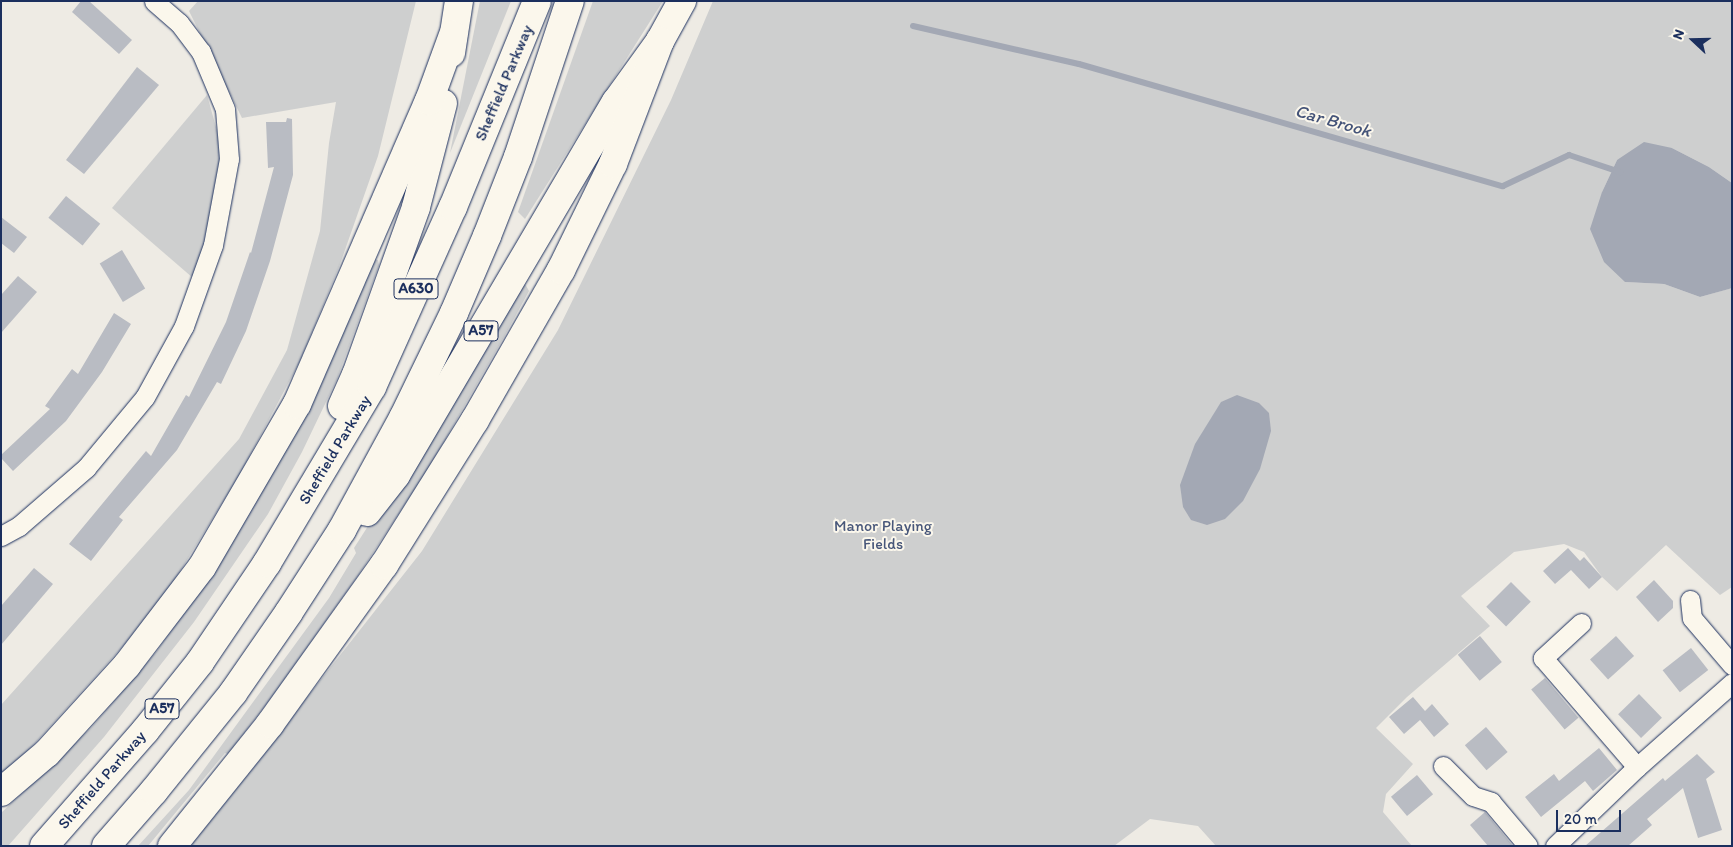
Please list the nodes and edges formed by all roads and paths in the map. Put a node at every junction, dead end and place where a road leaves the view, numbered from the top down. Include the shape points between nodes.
1 (154, 1) edge
2 (460, 1) edge
3 (537, 1) edge
4 (570, 1) edge
5 (682, 1) edge
6 (453, 35) junction
7 (660, 41) junction
8 (1, 536) edge
9 (267, 562) junction
10 (1690, 600) dead end
11 (289, 612) junction
12 (1581, 623) dead end
13 (1732, 665) edge
14 (1732, 683) edge
15 (1443, 766) dead end
16 (1637, 767) junction
17 (1, 792) edge
18 (44, 846) edge
19 (106, 846) edge
20 (172, 846) edge
21 (1528, 846) edge
22 (1555, 846) edge

1 - 8 street via 179,23 200,52 225,109 229,159 214,245 184,326 145,397 86,468 20,526
2 - 6 highway, A57
3 - 9 highway, Sheffield Parkway / A630 via 453,206 372,387
4 - 11 highway, Sheffield Parkway / A630 via 518,157 454,313 403,418 351,512
5 - 7 highway, A57
6 - 9 highway, A57 via 444,101 416,207 360,366
6 - 17 highway via 429,101 297,404 202,567 127,665 47,752
7 - 11 highway, A57 via 616,102 396,475
7 - 20 highway via 613,164 561,270 475,420 384,565 270,724
9 - 18 highway, Sheffield Parkway / A57 via 200,662
10 - 13 street via 1692,618
11 - 19 highway, Sheffield Parkway / A57 via 233,693
12 - 16 street via 1542,658
14 - 16 street
15 - 21 street via 1473,796 1491,802
16 - 22 street

